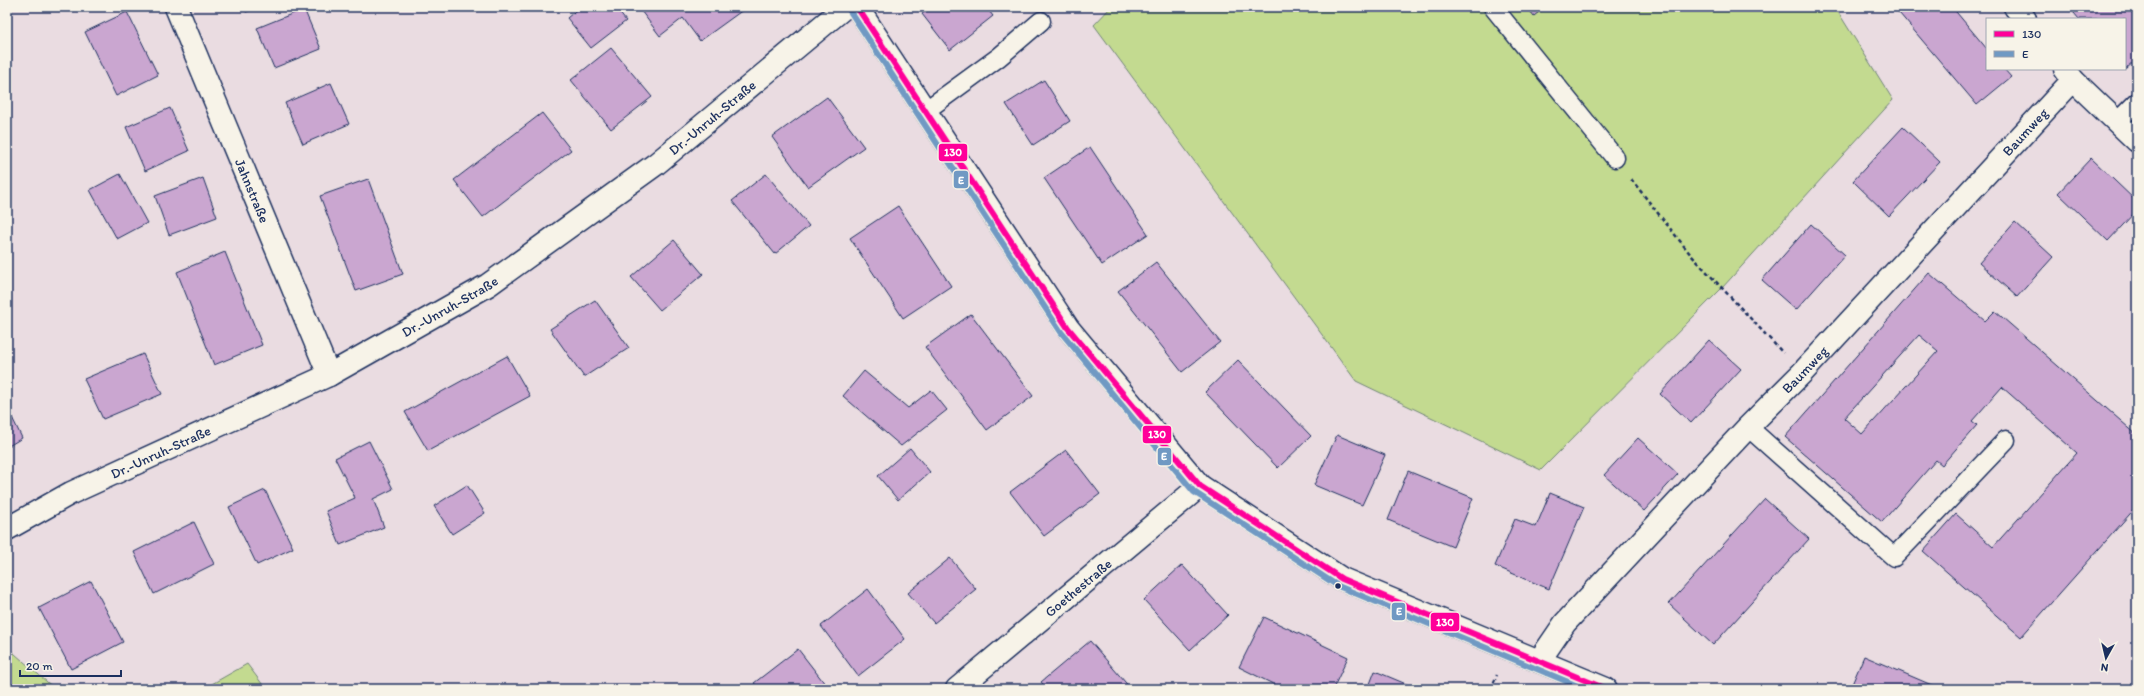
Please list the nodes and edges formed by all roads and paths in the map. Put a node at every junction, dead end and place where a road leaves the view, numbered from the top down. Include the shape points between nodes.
1 (176, 7) edge
2 (845, 7) edge
3 (856, 7) edge
4 (1493, 7) edge
5 (2015, 7) edge
6 (2024, 18) edge
7 (1041, 22) dead end
8 (2069, 74) edge
9 (2137, 102) edge
10 (925, 111) junction
11 (2117, 122) junction
12 (2137, 141) edge
13 (1614, 158) joint
14 (1802, 373) junction
15 (329, 375) junction
16 (1748, 427) junction
17 (2006, 440) dead end
18 (1200, 486) junction
19 (7, 530) edge
20 (1538, 661) junction
21 (957, 689) edge
22 (1606, 689) edge

1 - 15 street, Jahnstraße
2 - 15 street, Dr.-Unruh-Straße via 656,164 488,285
3 - 10 street
4 - 13 lane
5 - 6 street
7 - 10 lane via 999,57
8 - 11 street
8 - 14 street, Baumweg
9 - 11 lane
10 - 18 street via 1068,328
11 - 12 street
13 - 14 path via 1691,255
14 - 16 street, Baumweg
15 - 19 street, Dr.-Unruh-Straße via 71,493
16 - 17 lane via 1894,557
16 - 20 street, Baumweg via 1565,623
18 - 20 street via 1342,579
18 - 21 street, Goethestraße
20 - 22 street

